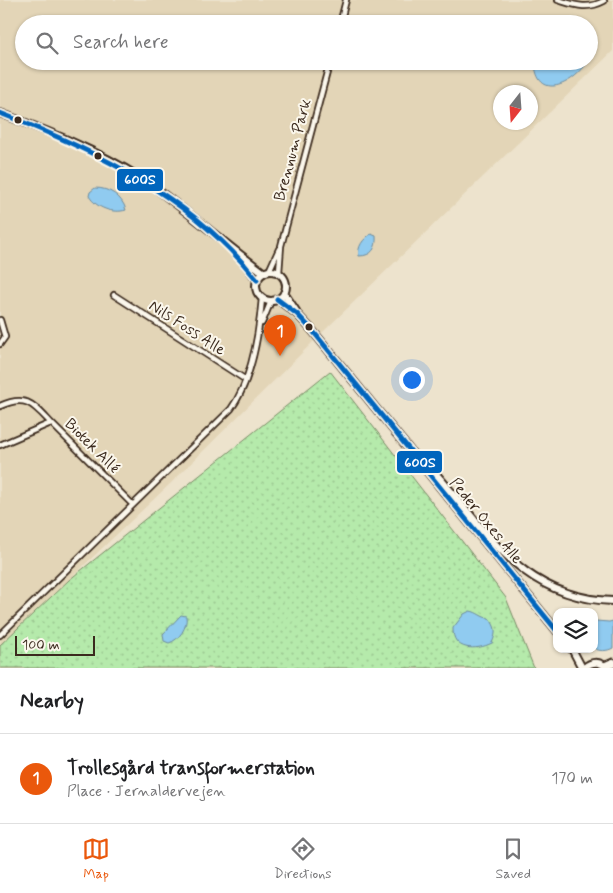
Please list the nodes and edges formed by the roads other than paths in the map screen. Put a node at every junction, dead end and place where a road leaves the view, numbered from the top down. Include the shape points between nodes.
1 (346, 0) edge
2 (558, 0) edge
3 (604, 1) edge
4 (342, 15) edge
5 (328, 70) edge
6 (0, 114) edge
7 (281, 246) junction
8 (236, 253) junction
9 (266, 272) junction
10 (279, 273) junction
11 (257, 280) junction
12 (284, 293) junction
13 (114, 295) dead end
14 (262, 298) junction
15 (274, 300) junction
16 (297, 314) junction
17 (0, 320) edge
18 (259, 329) junction
19 (0, 344) edge
20 (246, 380) junction
21 (0, 406) edge
22 (51, 423) junction
23 (397, 435) junction
24 (0, 445) edge
25 (133, 505) junction
26 (613, 602) edge
27 (553, 626) edge
28 (0, 635) edge
29 (575, 653) edge
30 (609, 666) edge
31 (585, 667) edge

1 - 4 street
2 - 3 street via 583,6 594,6
5 - 7 street, Brennum Park
6 - 8 street via 74,144 137,176 171,199
7 - 9 street, Brennum Park
7 - 10 street, Brennum Park
8 - 9 street
8 - 11 street
9 - 10 street
9 - 11 street
10 - 12 street via 285,282
11 - 14 street via 256,290
12 - 15 street
12 - 16 street, Peder Oxes Alle
13 - 20 street, Nils Foss Alle
14 - 15 street
14 - 18 street
15 - 16 street, Peder Oxes Alle
15 - 18 street
16 - 23 street, Peder Oxes Alle
17 - 19 street via 4,337
18 - 20 street
20 - 25 street via 231,409
21 - 22 street via 13,400 27,401
22 - 24 street, Biotek Allé
22 - 25 street, Biotek Allé
23 - 26 street via 427,464 516,565 539,581 566,593
23 - 27 street, Peder Oxes Alle
25 - 28 street
29 - 31 street
30 - 31 street via 598,663

